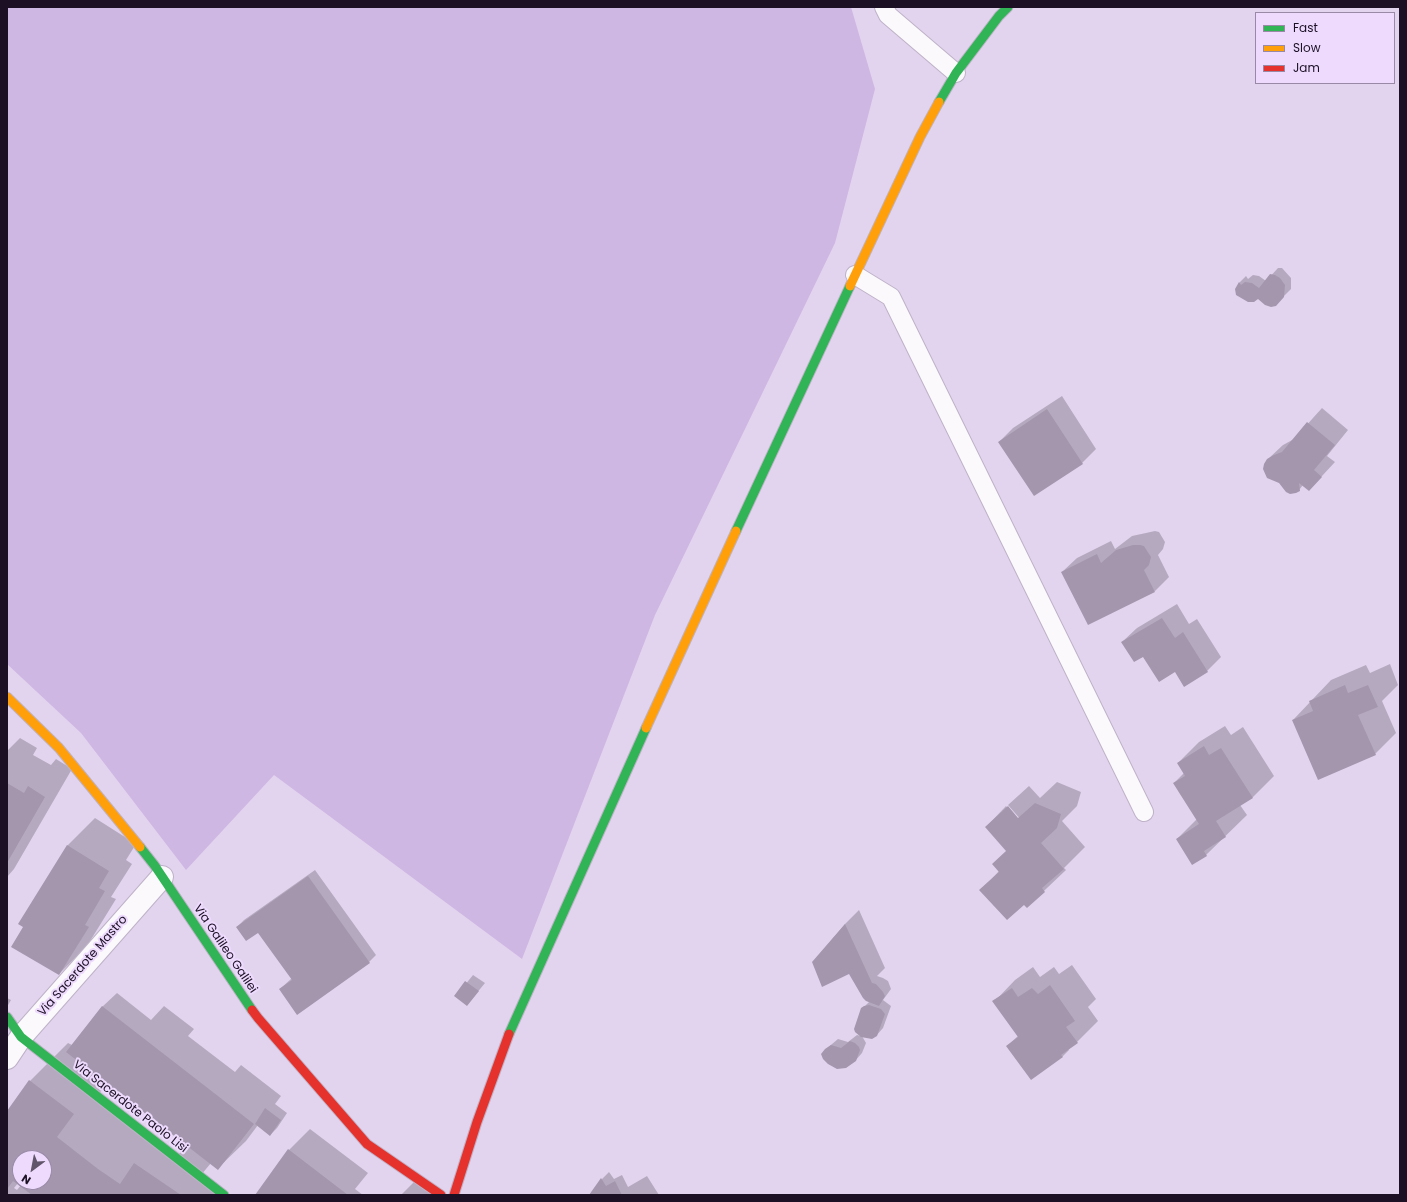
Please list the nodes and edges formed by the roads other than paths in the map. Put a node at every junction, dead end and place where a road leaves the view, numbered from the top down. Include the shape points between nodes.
1 (884, 7) edge
2 (1008, 7) edge
3 (956, 73) junction
4 (855, 275) junction
5 (7, 697) edge
6 (1144, 812) dead end
7 (162, 877) junction
8 (7, 1017) edge
9 (21, 1037) junction
10 (7, 1058) edge
11 (224, 1195) edge
12 (441, 1195) edge
13 (454, 1195) edge

1 - 3 lane via 888,15
2 - 3 street
3 - 4 street via 920,137
4 - 6 lane via 891,297
4 - 13 street via 681,649 513,1024 477,1122
5 - 7 street, Via Galileo Galilei via 59,748
7 - 9 street, Via Sacerdote Mastro
7 - 12 street, Via Galileo Galilei via 258,1018 367,1144
8 - 9 street, Via Sacerdote Paolo Lisi
9 - 10 street, Via Sacerdote Mastro
9 - 11 street, Via Sacerdote Paolo Lisi

